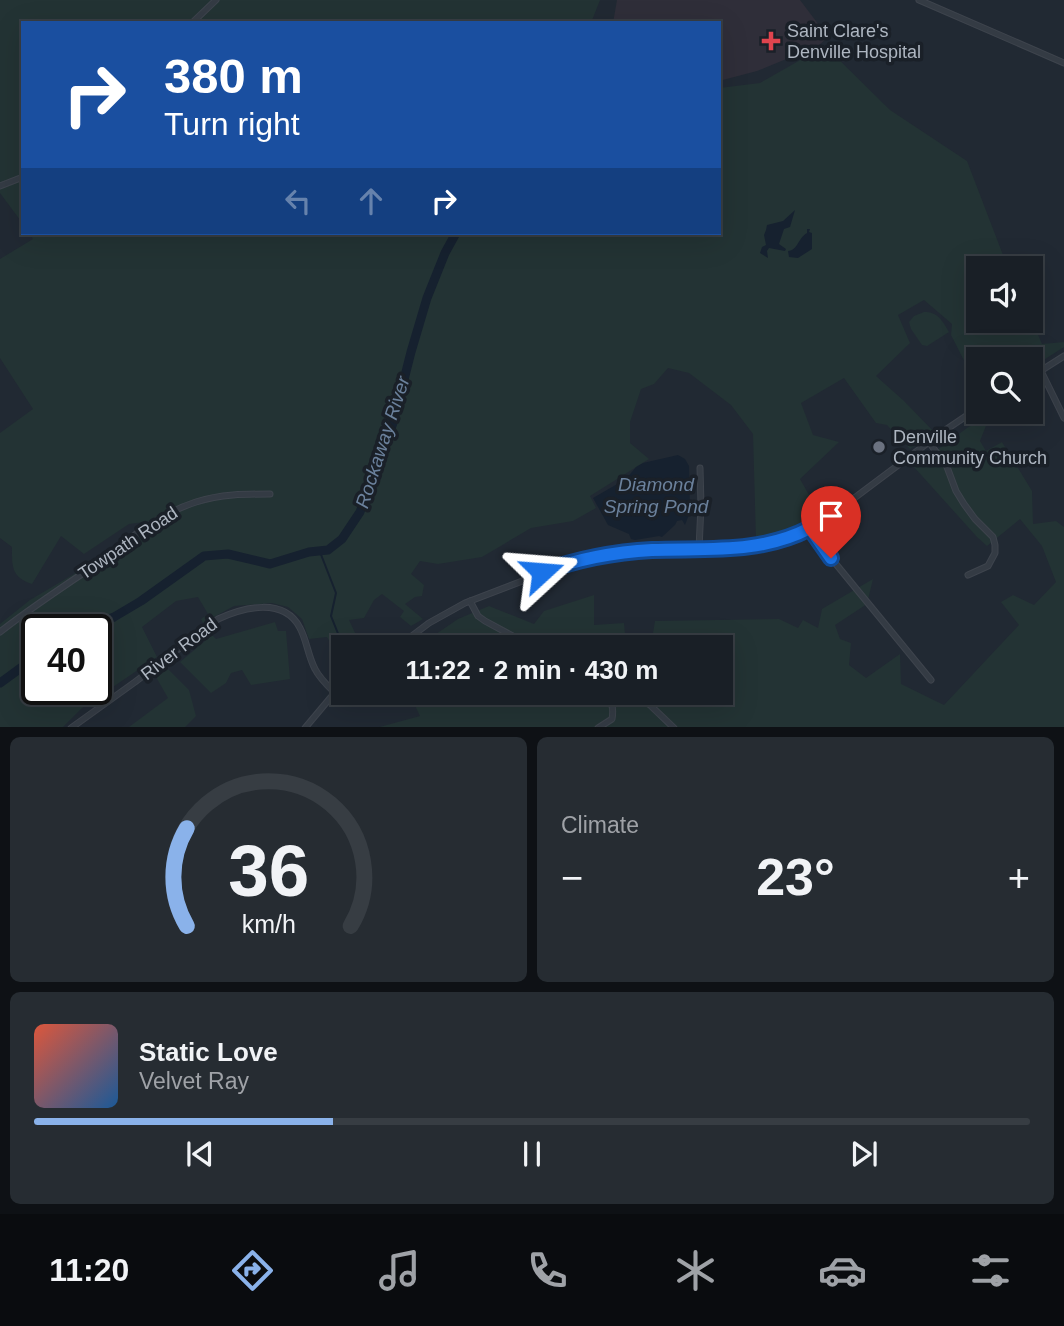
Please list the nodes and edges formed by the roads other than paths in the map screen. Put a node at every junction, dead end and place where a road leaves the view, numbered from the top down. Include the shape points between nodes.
1 (216, 0) edge
2 (919, 0) edge
3 (194, 21) edge
4 (1064, 63) edge
5 (21, 178) edge
6 (0, 186) edge
7 (1064, 356) edge
8 (1043, 370) edge
9 (1043, 375) edge
10 (966, 416) edge
11 (1064, 418) edge
12 (929, 442) junction
13 (700, 468) dead end
14 (271, 494) dead end
15 (810, 528) junction
16 (699, 549) junction
17 (968, 575) dead end
18 (470, 601) junction
19 (0, 632) edge
20 (413, 635) edge
21 (511, 635) edge
22 (930, 680) dead end
23 (331, 684) edge
24 (331, 700) edge
25 (612, 705) edge
26 (650, 705) edge
27 (71, 727) edge
28 (305, 727) edge
29 (598, 727) edge
30 (674, 727) edge

1 - 3 street
2 - 4 street
5 - 6 street
7 - 8 street
9 - 11 street
10 - 12 street
12 - 15 street
12 - 17 street via 964,504 993,537 995,553 988,566
13 - 16 street
14 - 19 street, Towpath Road via 217,496 183,507 144,529
15 - 16 street via 759,546
15 - 22 street
16 - 18 street via 592,557
18 - 20 street
18 - 21 street via 485,621
23 - 27 street, River Road via 316,672 293,618 276,609 257,607 218,619
24 - 28 street
25 - 29 street via 612,719
26 - 30 street

